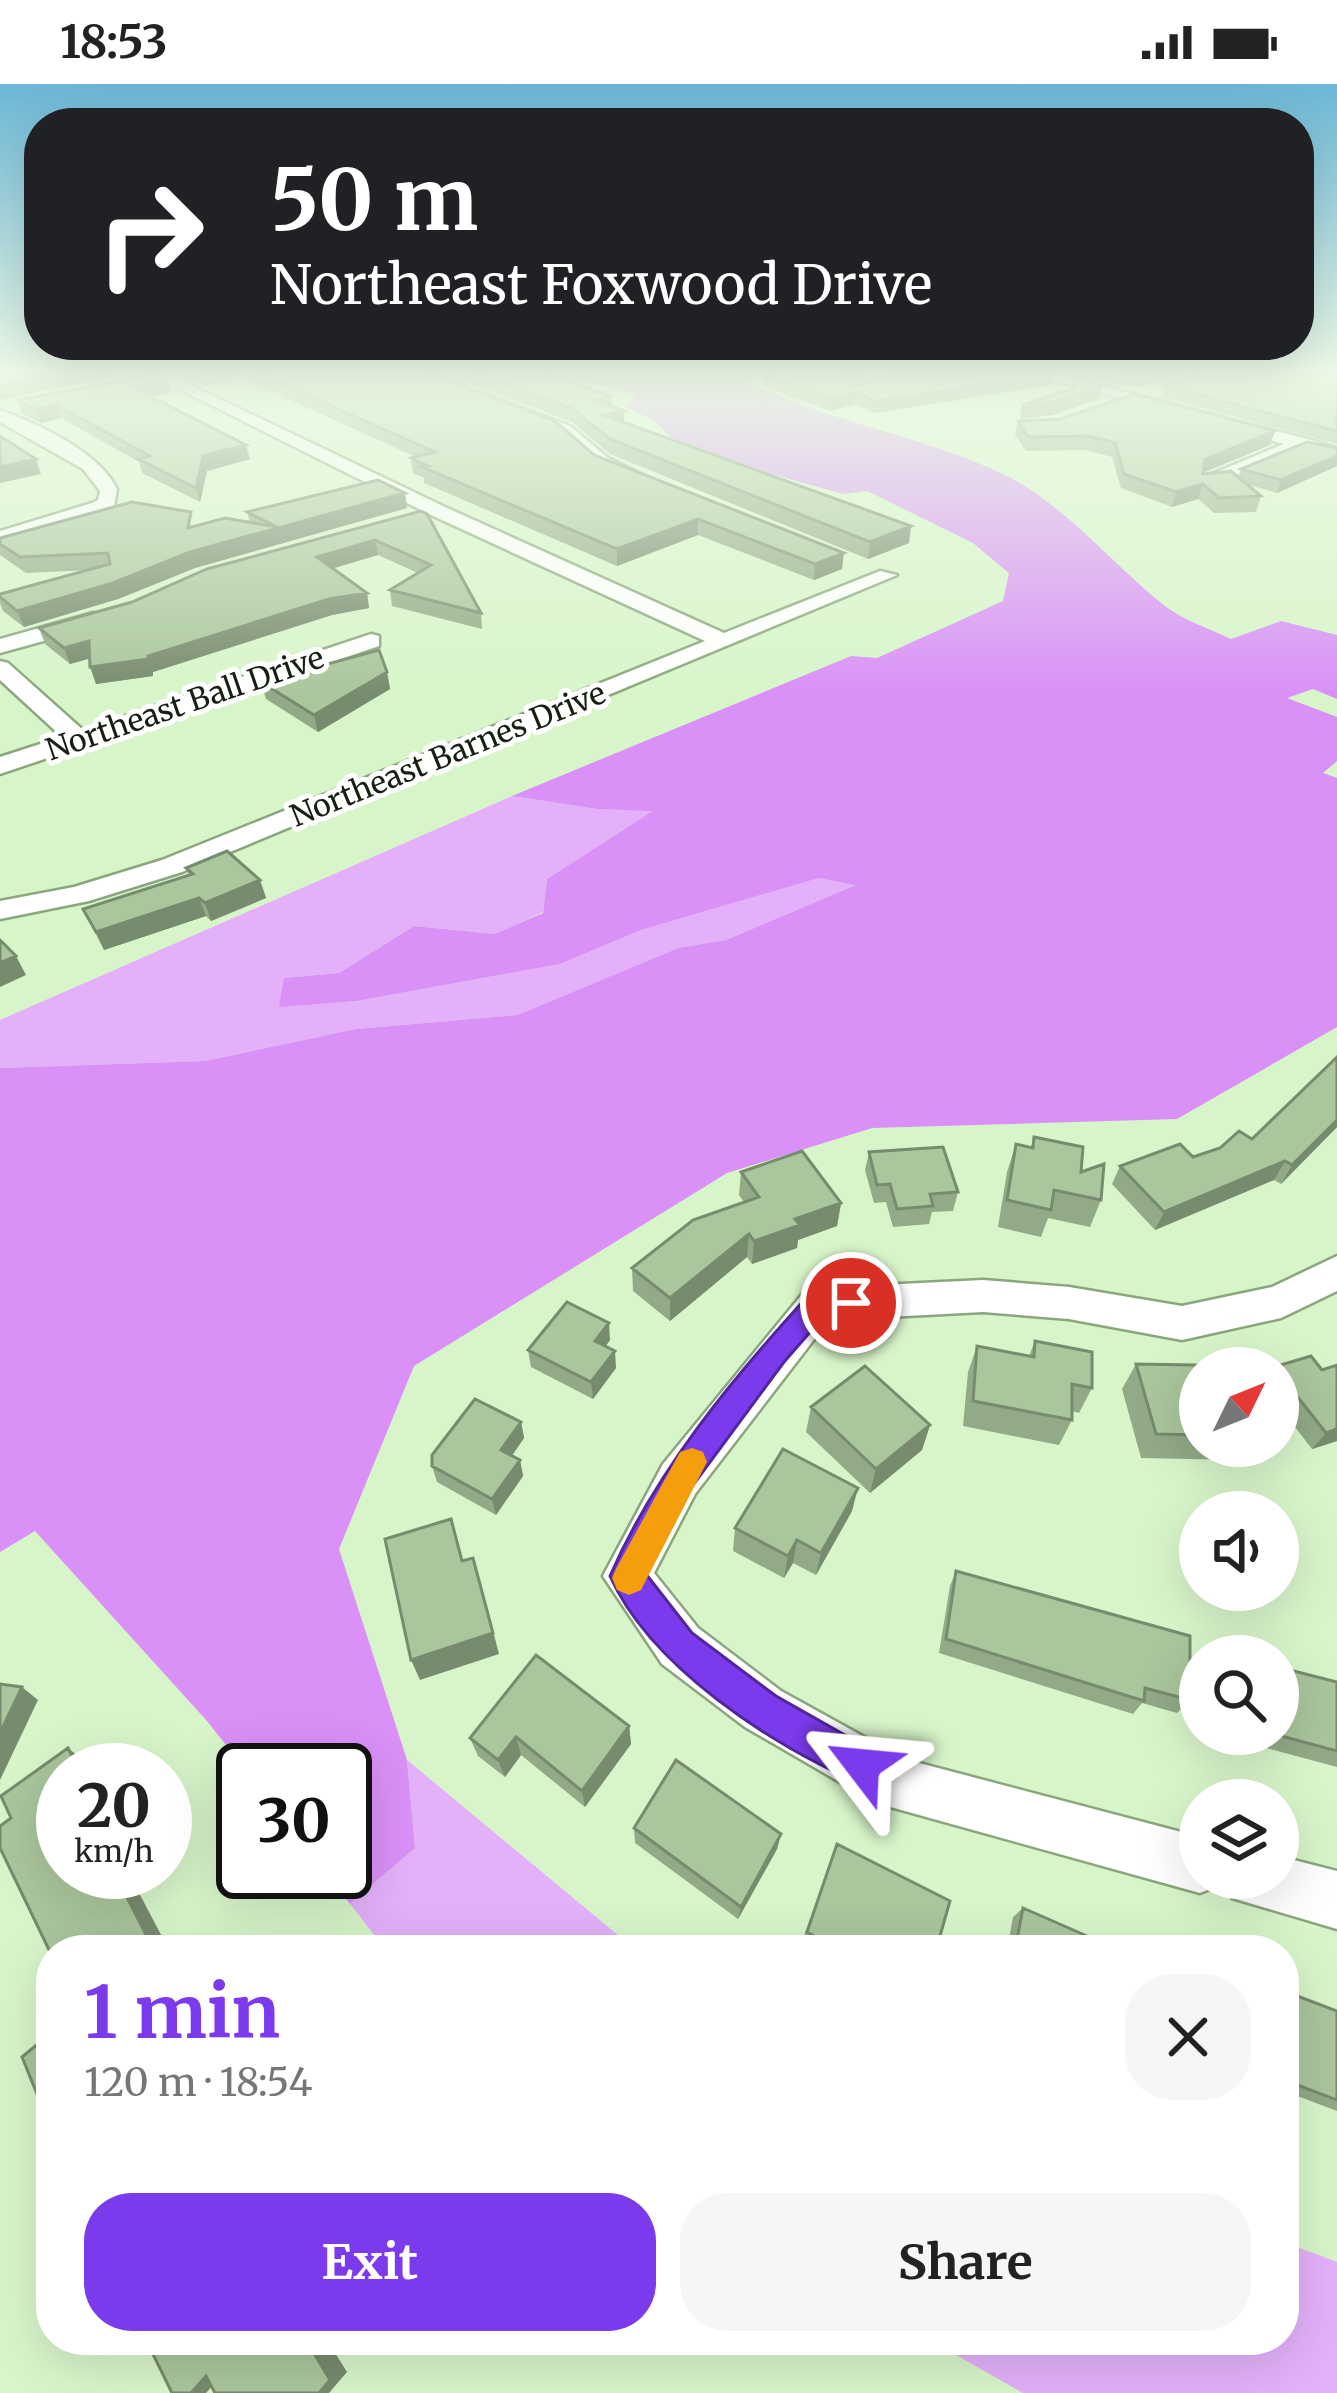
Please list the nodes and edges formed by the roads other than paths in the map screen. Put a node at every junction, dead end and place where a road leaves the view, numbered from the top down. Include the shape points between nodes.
1 (105, 481) edge
2 (378, 481) edge
3 (648, 481) edge
4 (1211, 481) edge
5 (1208, 482) edge
6 (670, 490) edge
7 (438, 511) junction
8 (395, 523) edge
9 (0, 538) edge
10 (876, 571) dead end
11 (111, 614) edge
12 (370, 641) dead end
13 (725, 642) junction
14 (0, 646) edge
15 (0, 668) edge
16 (80, 740) junction
17 (0, 766) edge
18 (0, 910) edge
19 (1337, 1272) edge
20 (1179, 1859) edge
21 (1299, 1890) edge
22 (1337, 1900) edge

1 - 9 street via 107,502
2 - 7 street
3 - 6 street
4 - 5 street
7 - 8 street
7 - 13 street
10 - 13 street, Northeast Barnes Drive
11 - 14 street
12 - 16 street, Northeast Ball Drive
13 - 18 street, Northeast Barnes Drive via 172,866
15 - 16 street
16 - 17 street, Northeast Ball Drive
19 - 20 street via 1281,1302 1182,1323 983,1296 818,1304 679,1479 627,1576 680,1646 763,1709 895,1784
21 - 22 street

